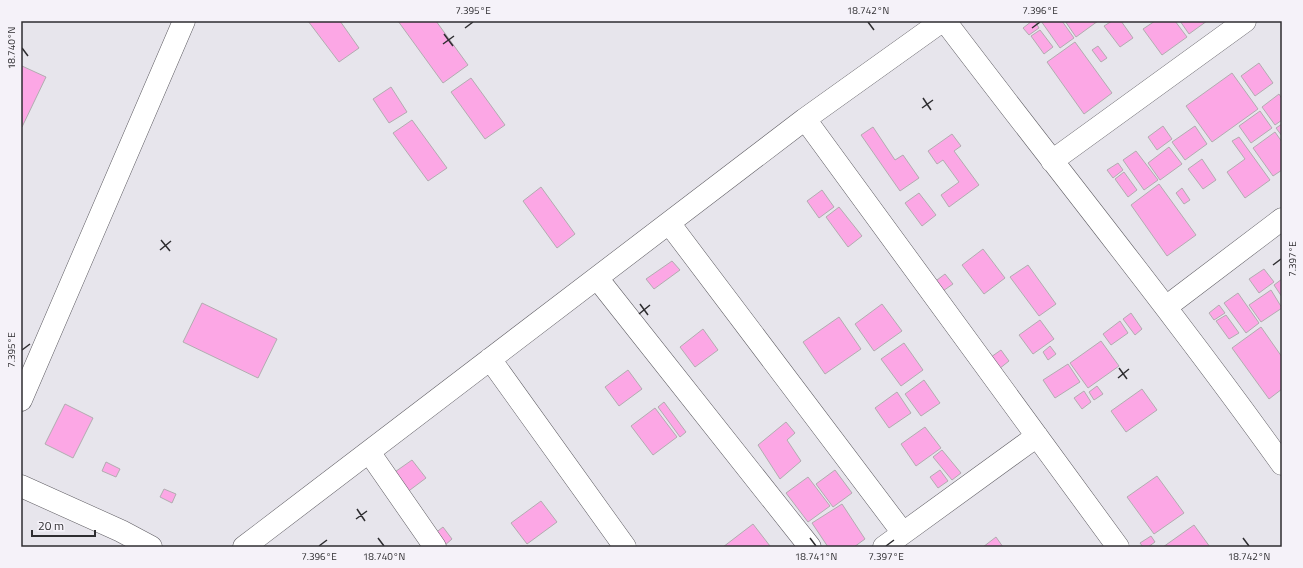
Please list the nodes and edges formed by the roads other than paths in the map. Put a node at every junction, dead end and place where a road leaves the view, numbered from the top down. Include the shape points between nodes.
1 (184, 21) edge
2 (942, 21) edge
3 (945, 21) edge
4 (1245, 21) edge
5 (805, 119) junction
6 (1052, 161) junction
7 (1282, 219) edge
8 (669, 223) junction
9 (597, 278) junction
10 (1166, 307) junction
11 (490, 359) junction
12 (21, 400) edge
13 (1037, 436) junction
14 (1276, 441) edge
15 (369, 452) junction
16 (1282, 464) edge
17 (21, 486) edge
18 (903, 533) junction
19 (151, 547) edge
20 (244, 547) edge
21 (435, 547) edge
22 (625, 547) edge
23 (810, 547) edge
24 (884, 547) edge
25 (1118, 547) edge

1 - 12 street
2 - 5 street
3 - 6 street
4 - 6 street
5 - 8 street
5 - 13 street
6 - 10 street
7 - 10 street
8 - 9 street
8 - 18 street
9 - 11 street
9 - 23 street
10 - 14 street
11 - 15 street
11 - 22 street
13 - 18 street
13 - 25 street
14 - 16 street
15 - 20 street
15 - 21 street
17 - 19 street
18 - 24 street

